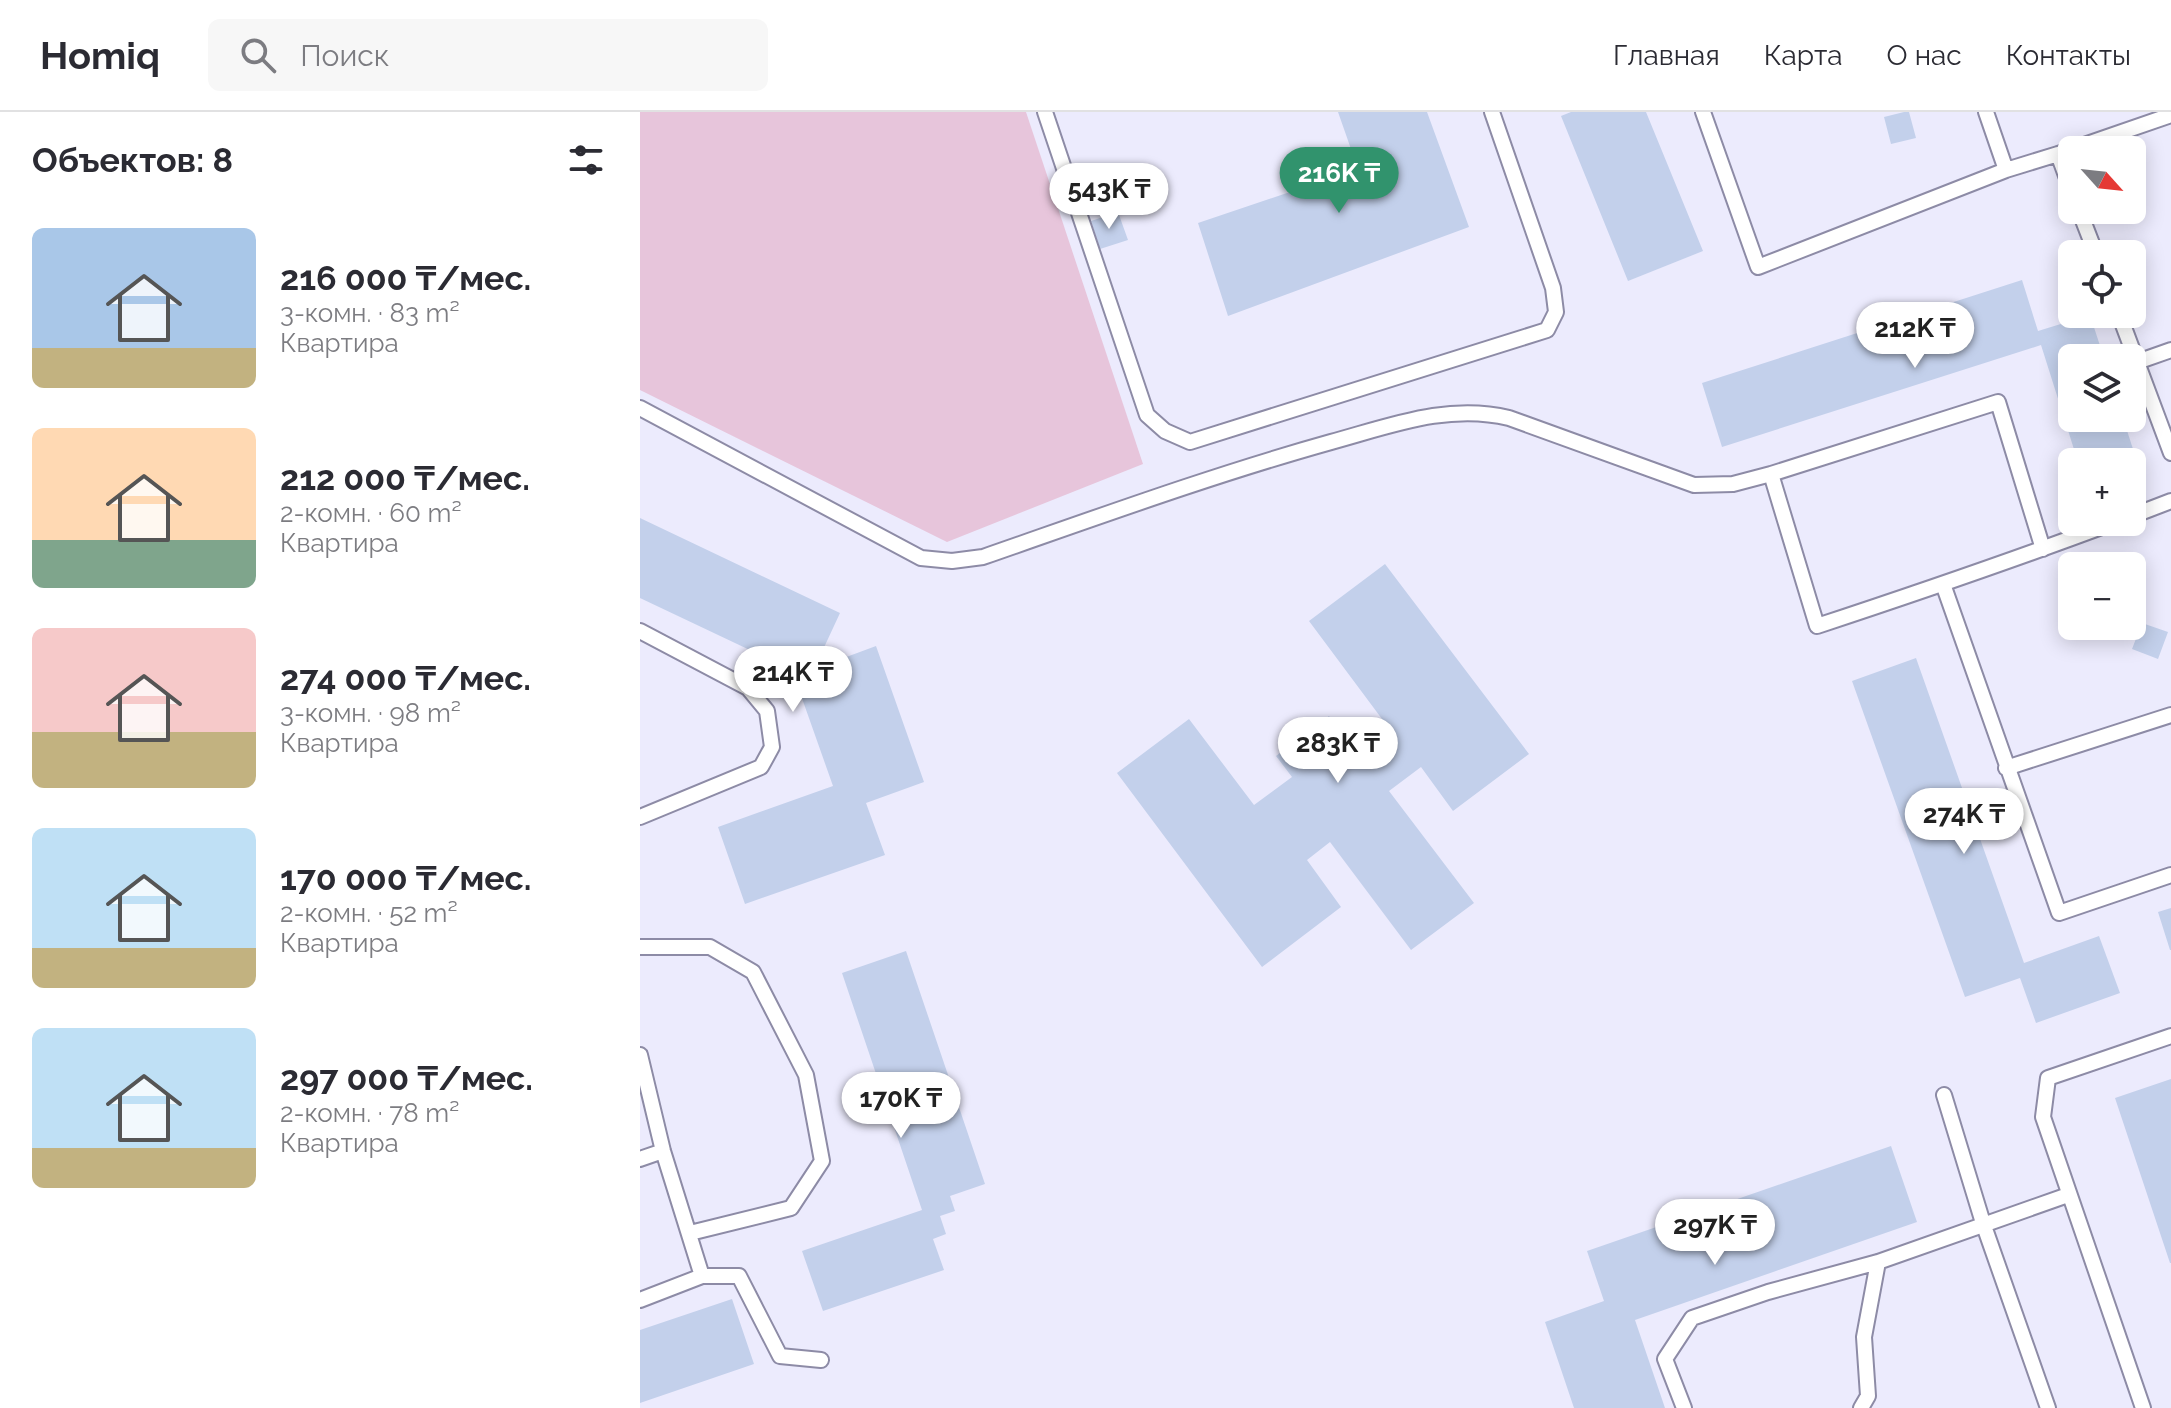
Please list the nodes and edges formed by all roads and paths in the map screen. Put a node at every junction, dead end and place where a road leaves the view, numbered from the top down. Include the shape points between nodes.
1 (1045, 112) edge
2 (1492, 112) edge
3 (1703, 112) edge
4 (1986, 112) edge
5 (2171, 115) edge
6 (2110, 136) edge
7 (2058, 154) edge
8 (2006, 170) junction
9 (2171, 350) edge
10 (2146, 359) edge
11 (2146, 386) edge
12 (640, 408) edge
13 (2171, 453) edge
14 (1771, 474) junction
15 (2171, 501) edge
16 (2146, 511) edge
17 (2078, 536) edge
18 (2043, 549) junction
19 (1943, 584) junction
20 (640, 631) edge
21 (2171, 715) edge
22 (2006, 768) junction
23 (640, 817) edge
24 (2171, 875) edge
25 (640, 947) edge
26 (2171, 1036) edge
27 (640, 1055) edge
28 (1944, 1095) dead end
29 (663, 1151) junction
30 (640, 1159) edge
31 (2068, 1195) junction
32 (1983, 1223) junction
33 (690, 1233) junction
34 (1878, 1262) junction
35 (702, 1276) junction
36 (640, 1300) edge
37 (821, 1360) dead end
38 (1684, 1408) edge
39 (1861, 1408) edge
40 (2048, 1408) edge
41 (2143, 1408) edge

1 - 2 lane via 1147,415 1190,442 1547,330 1556,312 1553,288
3 - 8 lane via 1758,267
4 - 8 lane
5 - 6 lane
7 - 8 lane
9 - 10 lane
11 - 13 lane
12 - 14 lane via 921,558 952,561 983,557 1244,466 1434,414 1483,412 1509,418 1694,485 1733,484
14 - 18 lane via 1998,402
14 - 19 lane via 1817,626
15 - 16 lane
17 - 18 lane
18 - 19 lane
19 - 22 lane
20 - 23 lane via 748,688 767,711 772,747 761,767
21 - 22 lane
22 - 24 lane via 2059,913
25 - 33 lane via 710,947 753,972 806,1075 822,1161 791,1208
26 - 31 lane via 2048,1078 2043,1117
27 - 29 lane
28 - 32 lane
29 - 30 lane
29 - 33 lane
31 - 32 lane
31 - 41 lane
32 - 34 lane
32 - 40 lane
33 - 35 lane
34 - 38 lane via 1692,1318 1665,1359
34 - 39 lane via 1864,1337 1868,1396
35 - 36 lane
35 - 37 lane via 739,1276 780,1356

